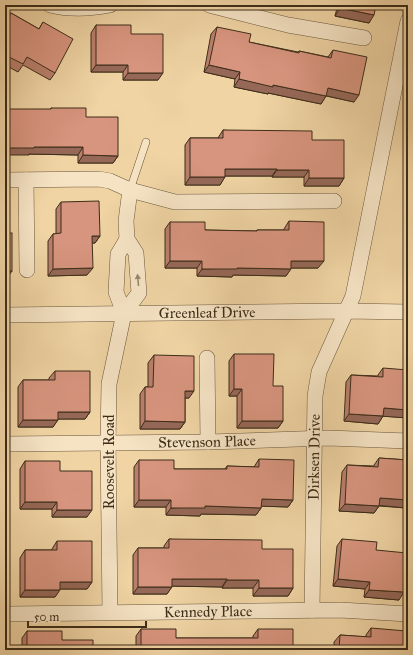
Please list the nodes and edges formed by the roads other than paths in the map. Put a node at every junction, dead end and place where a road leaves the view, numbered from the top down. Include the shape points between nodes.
1 (50, 5) edge
2 (110, 5) edge
3 (209, 5) edge
4 (408, 21) edge
5 (364, 38) dead end
6 (146, 142) dead end
7 (5, 180) edge
8 (26, 180) junction
9 (130, 190) junction
10 (334, 201) dead end
11 (127, 239) junction
12 (27, 270) dead end
13 (346, 311) junction
14 (408, 312) edge
15 (124, 313) junction
16 (5, 315) edge
17 (207, 358) dead end
18 (314, 439) junction
19 (108, 442) junction
20 (208, 442) junction
21 (408, 442) edge
22 (6, 444) dead end
23 (312, 610) junction
24 (110, 612) junction
25 (9, 614) dead end
26 (408, 614) edge

1 - 2 street via 68,8
3 - 5 street via 288,25
4 - 13 street, Dirksen Drive via 353,296
6 - 9 lane
7 - 8 street
8 - 9 street via 99,179
8 - 12 street
9 - 10 street via 175,202
9 - 11 street via 126,221
11 - 15 street via 118,254 116,292
15 -> 11 street via 139,293 136,253
13 - 14 street, Greenleaf Drive
13 - 15 street, Greenleaf Drive
13 - 18 street, Dirksen Drive via 319,372 315,396
15 - 16 street, Greenleaf Drive
15 - 19 street, Roosevelt Road via 109,384
17 - 20 street
18 - 20 street, Stevenson Place
18 - 21 street, Stevenson Place
18 - 23 street, Dirksen Drive
19 - 20 street, Stevenson Place
19 - 22 street, Stevenson Place
19 - 24 street, Roosevelt Road
23 - 24 street, Kennedy Place
23 - 26 street, Kennedy Place
24 - 25 street, Kennedy Place

